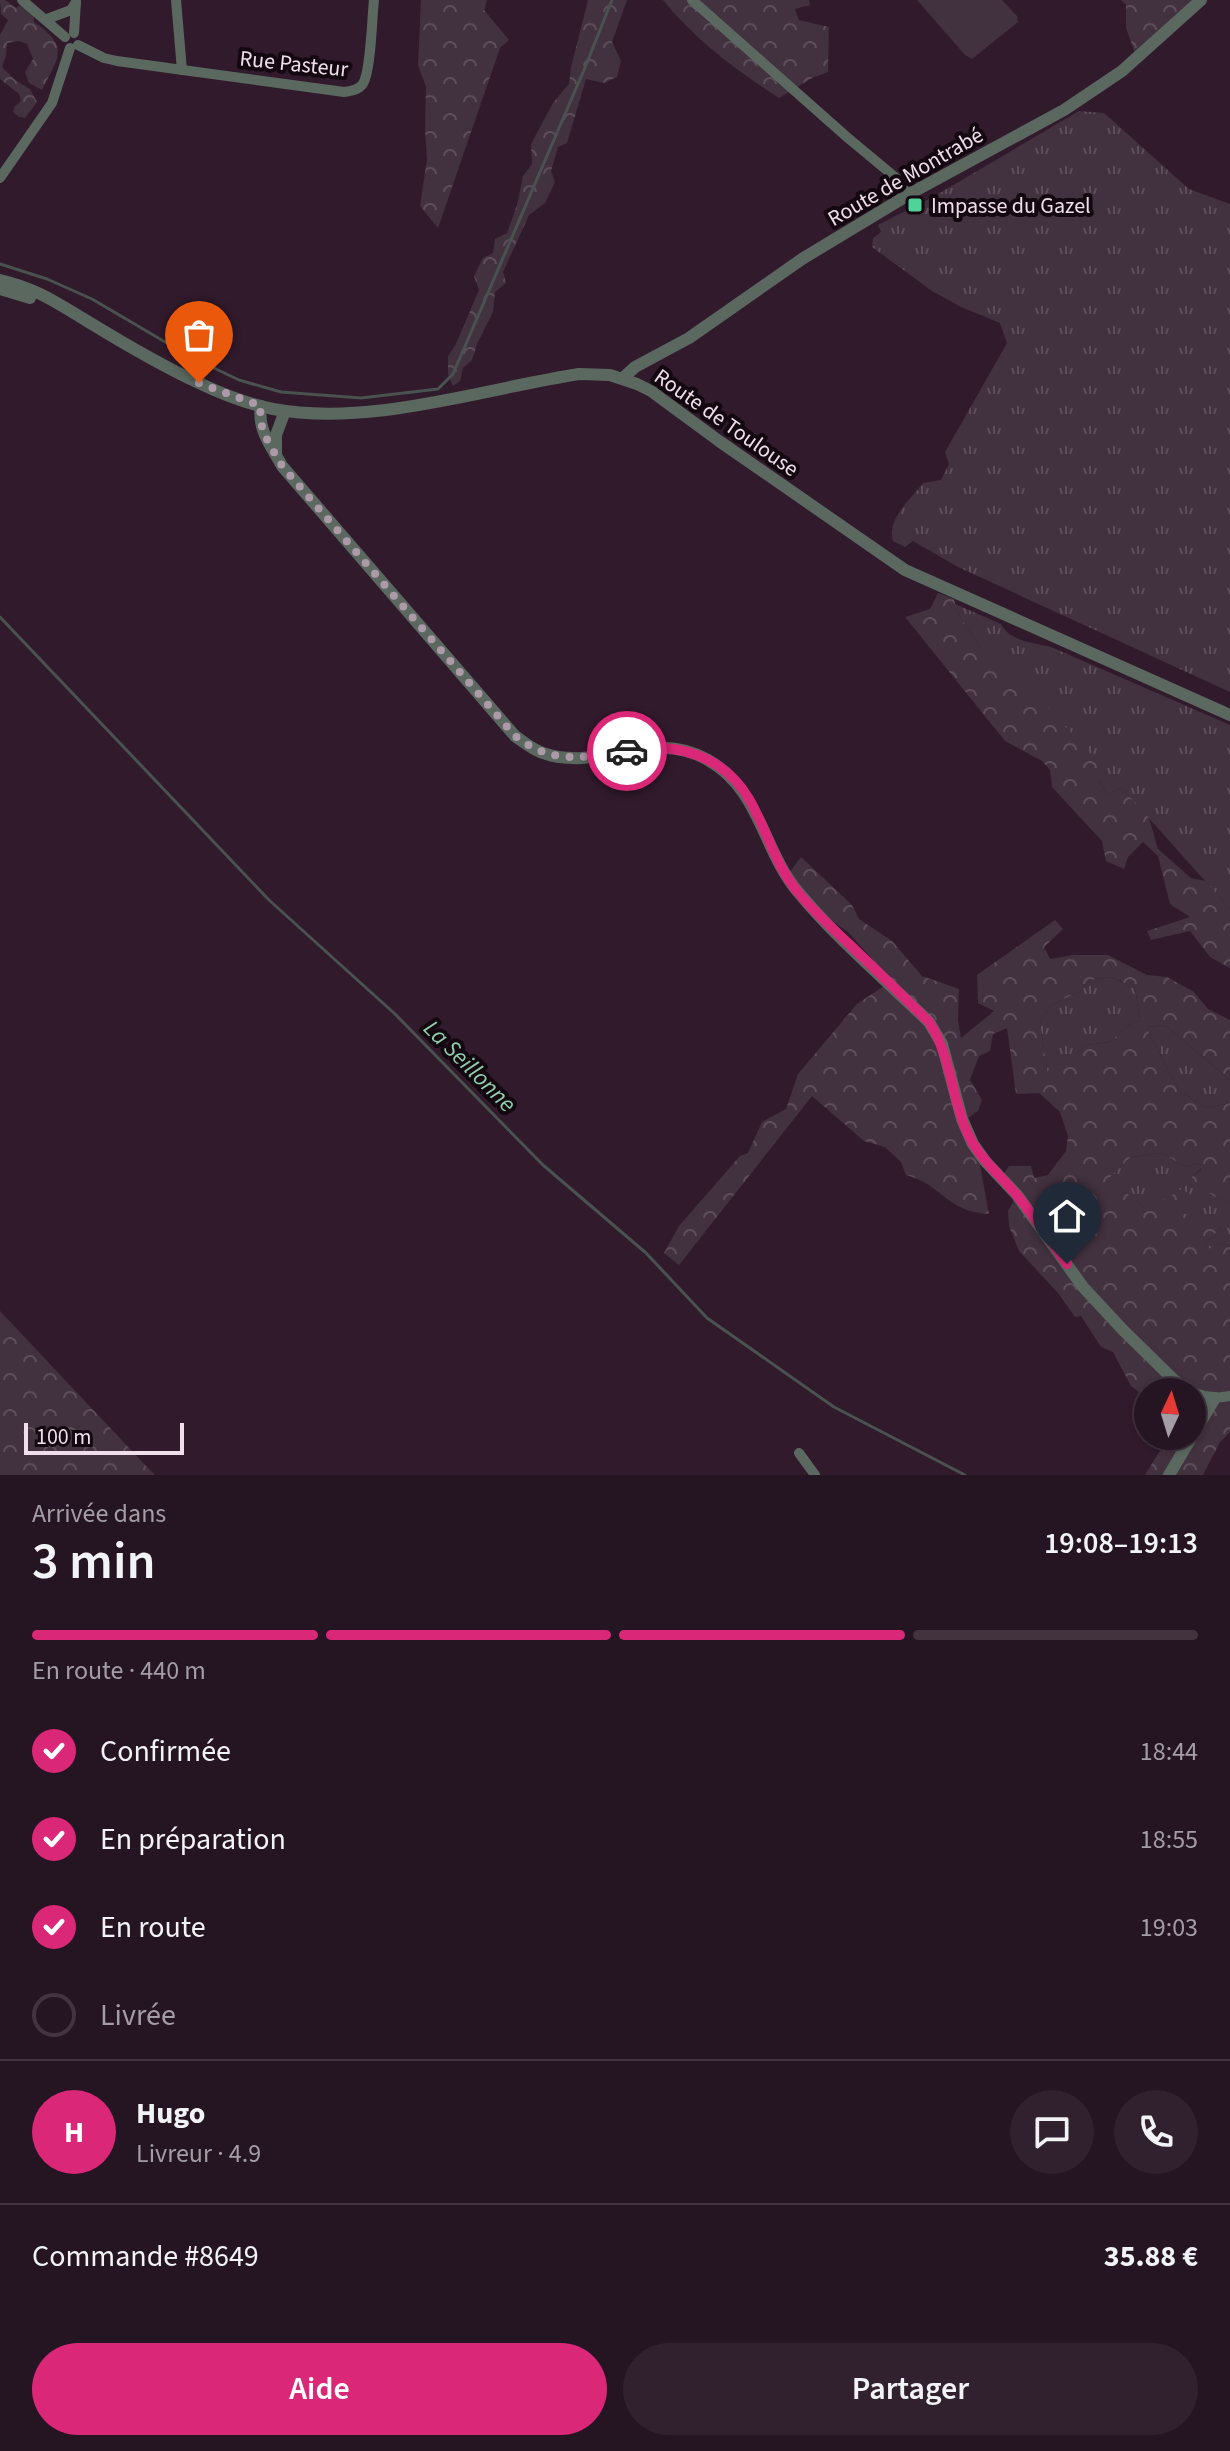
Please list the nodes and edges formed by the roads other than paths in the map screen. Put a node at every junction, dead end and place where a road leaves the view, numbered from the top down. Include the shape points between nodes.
1 (22, 0) edge
2 (176, 0) edge
3 (374, 0) edge
4 (692, 0) edge
5 (1201, 0) edge
6 (76, 1) edge
7 (47, 19) junction
8 (69, 35) junction
9 (74, 47) junction
10 (182, 70) junction
11 (0, 178) edge
12 (913, 192) junction
13 (0, 280) edge
14 (0, 289) edge
15 (78, 316) junction
16 (623, 378) junction
17 (261, 406) junction
18 (285, 411) junction
19 (276, 454) junction
20 (1230, 715) edge
21 (1172, 1378) edge
22 (1230, 1396) edge
23 (1206, 1397) edge
24 (1215, 1398) junction
25 (799, 1453) dead end
26 (815, 1475) edge
27 (1169, 1475) edge

1 - 7 street
2 - 10 street
3 - 10 street, Rue Pasteur via 367,71 354,90
4 - 12 street
5 - 12 street, Route de Montrabé via 1097,89
6 - 7 street via 71,10
6 - 8 street
7 - 8 street
8 - 9 street via 65,44
9 - 10 street via 117,61
9 - 11 street via 52,103
12 - 16 street, Route de Montrabé
13 - 15 street, Route de Toulouse via 50,297
14 - 15 street, Route de Toulouse
15 - 17 street, Route de Toulouse via 199,383
16 - 18 street, Route de Toulouse via 579,374 373,411
16 - 20 street, Route de Toulouse via 651,391 905,570
17 - 18 street, Route de Toulouse
17 - 19 street via 264,433
18 - 19 street
19 - 21 street via 315,508 502,722 530,747 572,758 678,748 734,779 797,892 929,1022 942,1044 966,1131 985,1161 1017,1195 1083,1287
22 - 24 street
23 - 24 street
24 - 27 street
25 - 26 street

